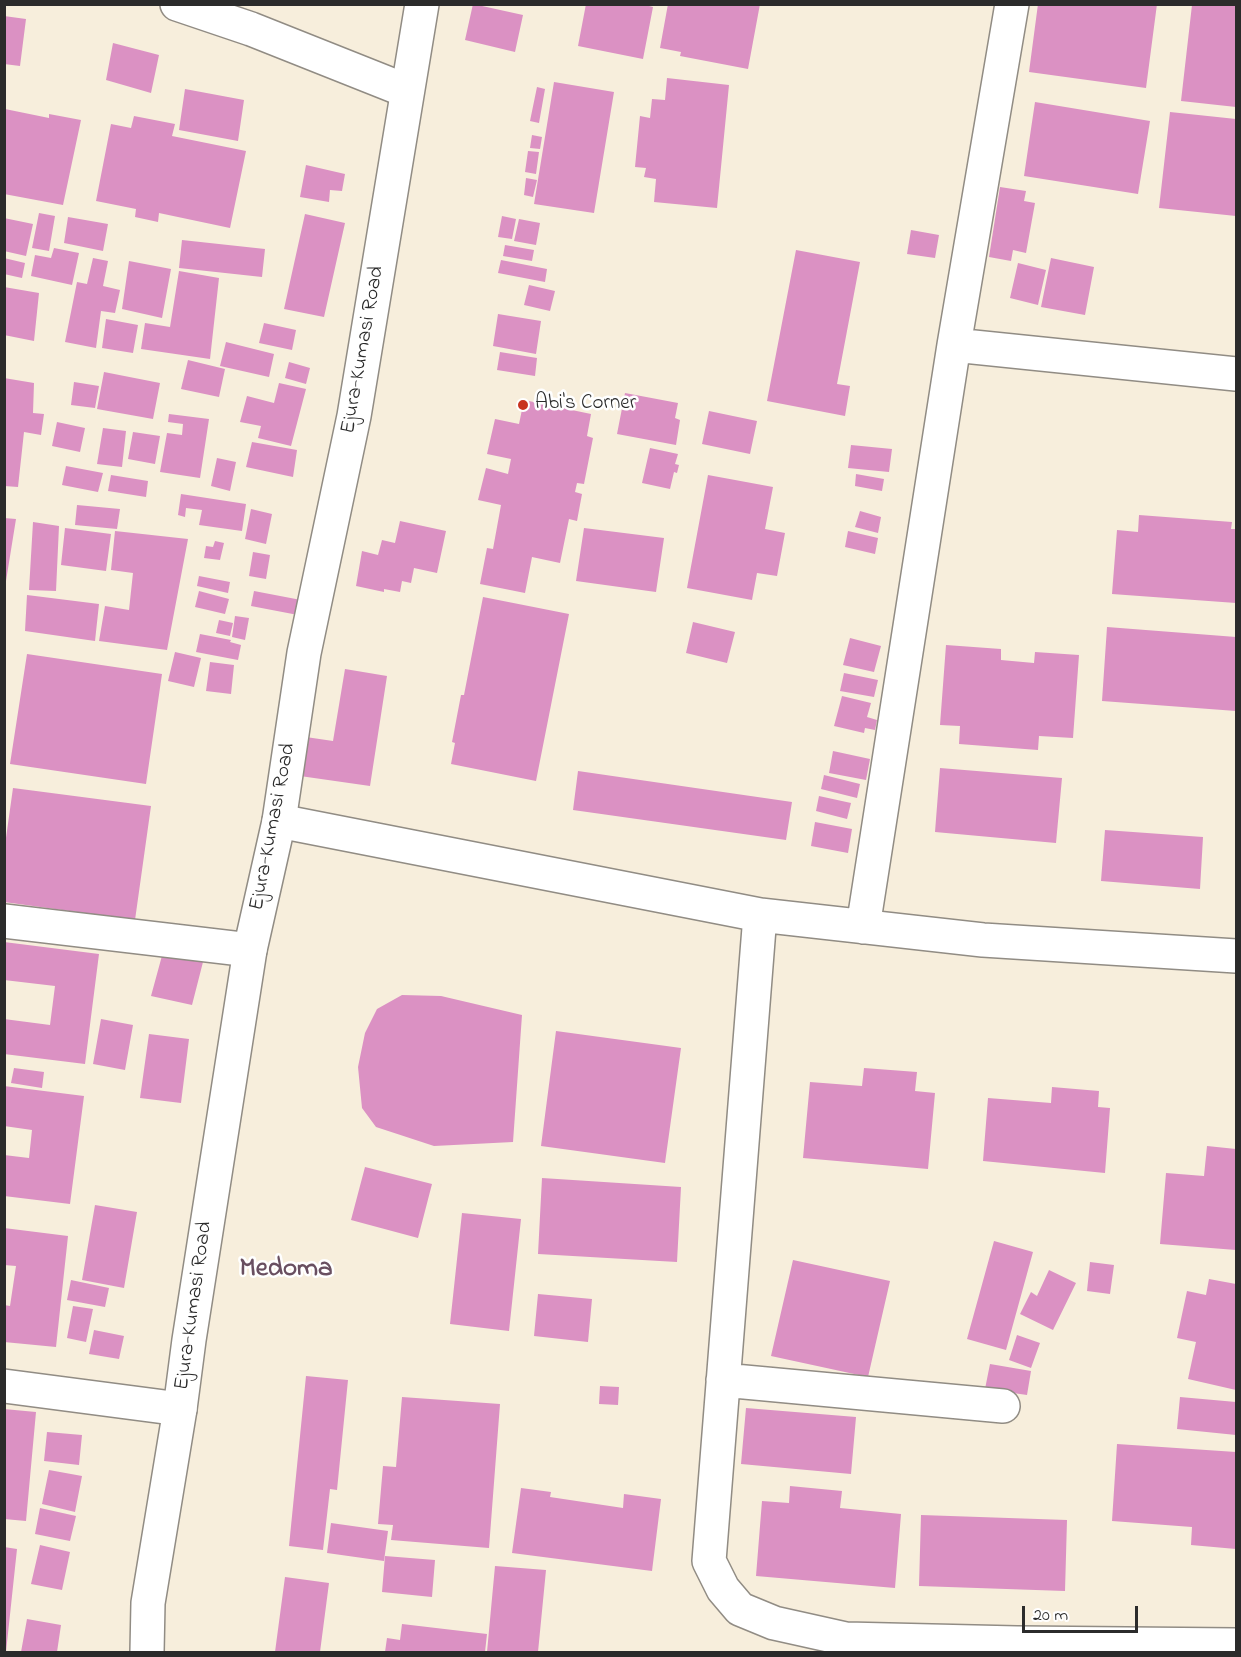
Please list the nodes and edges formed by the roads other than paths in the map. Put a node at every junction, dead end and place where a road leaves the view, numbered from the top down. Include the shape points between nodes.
1 (177, 4) edge
2 (422, 4) edge
3 (1012, 4) edge
4 (407, 91) junction
5 (954, 345) junction
6 (1236, 374) edge
7 (279, 821) junction
8 (760, 915) junction
9 (4, 921) edge
10 (863, 927) junction
11 (250, 951) junction
12 (1236, 956) edge
13 (723, 1380) junction
14 (4, 1386) edge
15 (1003, 1406) dead end
16 (180, 1409) junction
17 (1236, 1645) edge
18 (147, 1653) edge

1 - 4 street
2 - 4 street, Ejura-Kumasi Road
3 - 5 street
4 - 7 street, Ejura-Kumasi Road via 354,416 304,653
5 - 6 street
5 - 10 street
7 - 8 street
7 - 11 street, Ejura-Kumasi Road
8 - 10 street
8 - 13 street
9 - 11 street
10 - 12 street via 983,940
11 - 16 street, Ejura-Kumasi Road
13 - 15 street
13 - 17 street via 709,1561 723,1589 740,1609 774,1623 846,1639
14 - 16 street
16 - 18 street, Ejura-Kumasi Road via 148,1604

